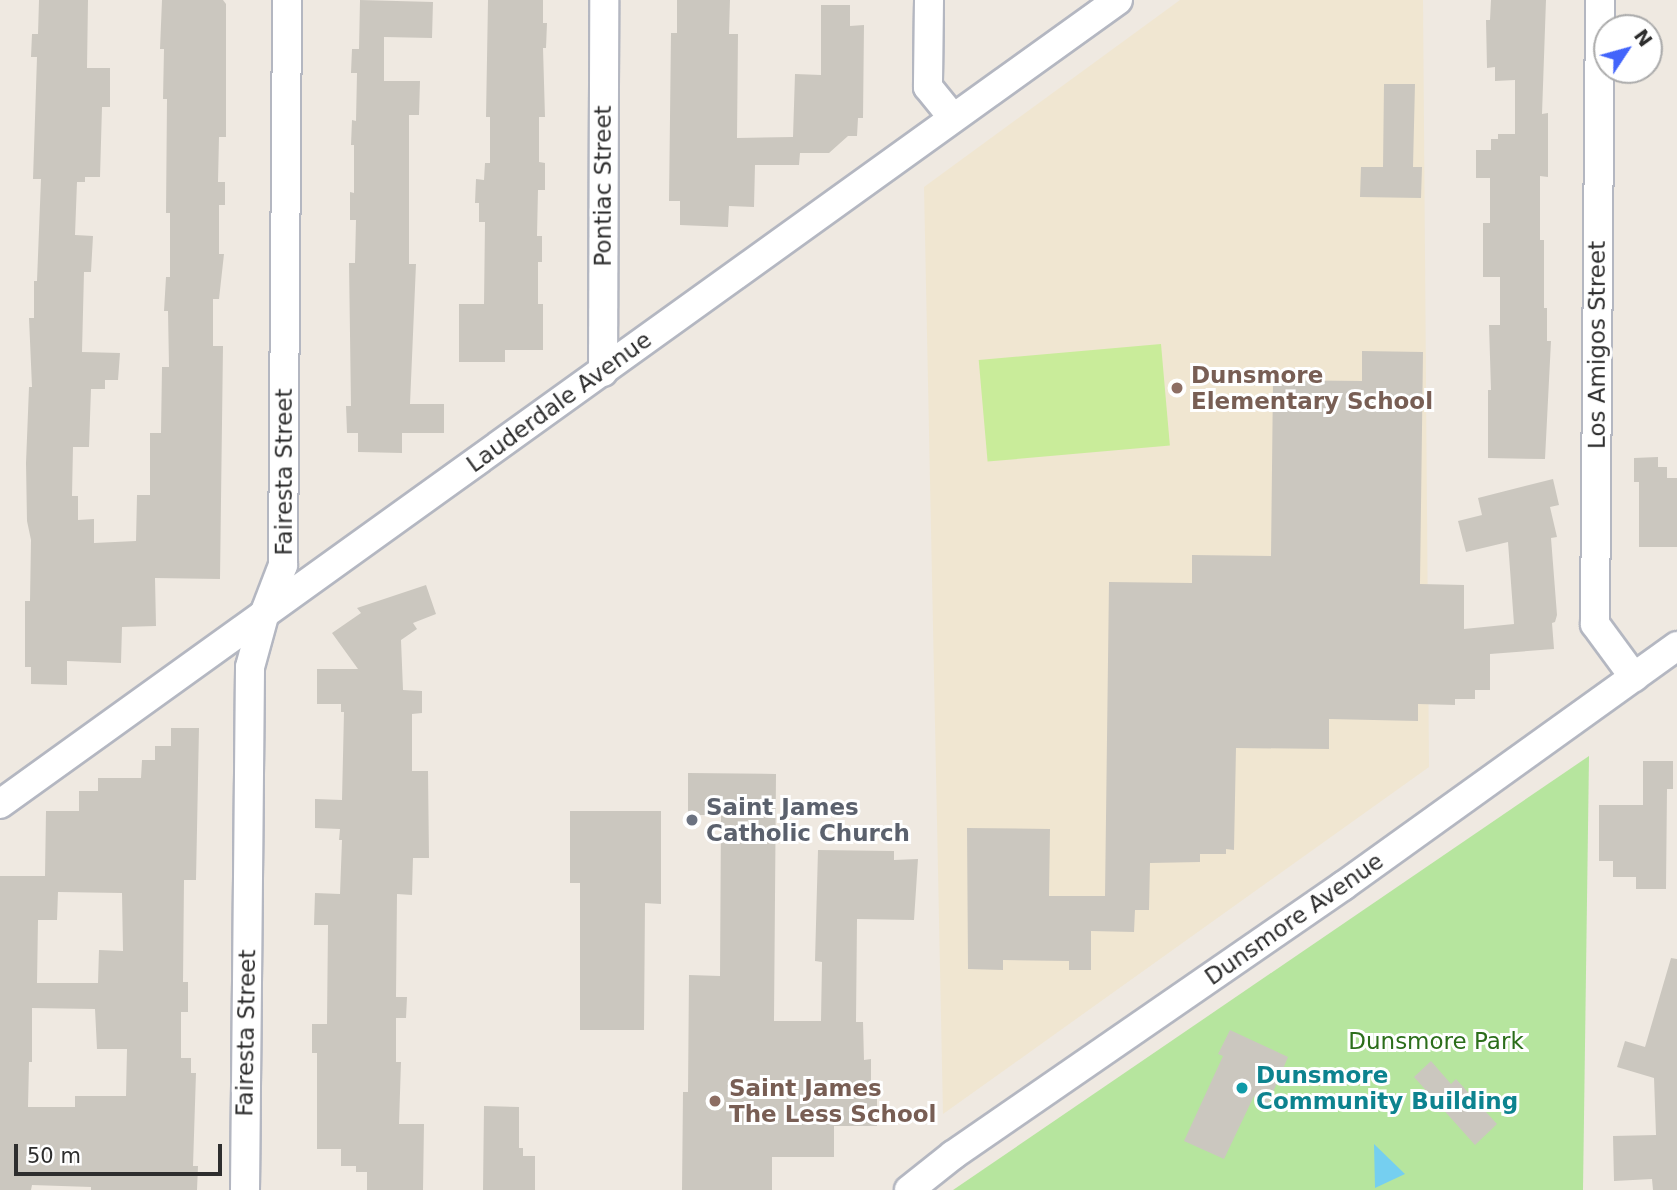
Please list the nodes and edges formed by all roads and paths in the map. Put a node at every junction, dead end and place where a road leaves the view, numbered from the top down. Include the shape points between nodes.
1 (287, 0) edge
2 (604, 0) edge
3 (929, 0) edge
4 (1118, 0) edge
5 (1600, 0) edge
6 (952, 117) junction
7 (603, 372) junction
8 (265, 612) junction
9 (1677, 646) edge
10 (1634, 677) junction
11 (0, 804) edge
12 (245, 1190) edge
13 (909, 1190) edge

1 - 8 street, Fairesta Street via 284,565
2 - 7 street, Pontiac Street
3 - 6 street via 928,87
4 - 6 street, Lauderdale Avenue
5 - 10 street, Los Amigos Street via 1595,624
6 - 7 street, Lauderdale Avenue
7 - 8 street, Lauderdale Avenue
8 - 11 street, Lauderdale Avenue
8 - 12 street, Fairesta Street via 250,667
9 - 10 street, Dunsmore Avenue
10 - 13 street, Dunsmore Avenue

